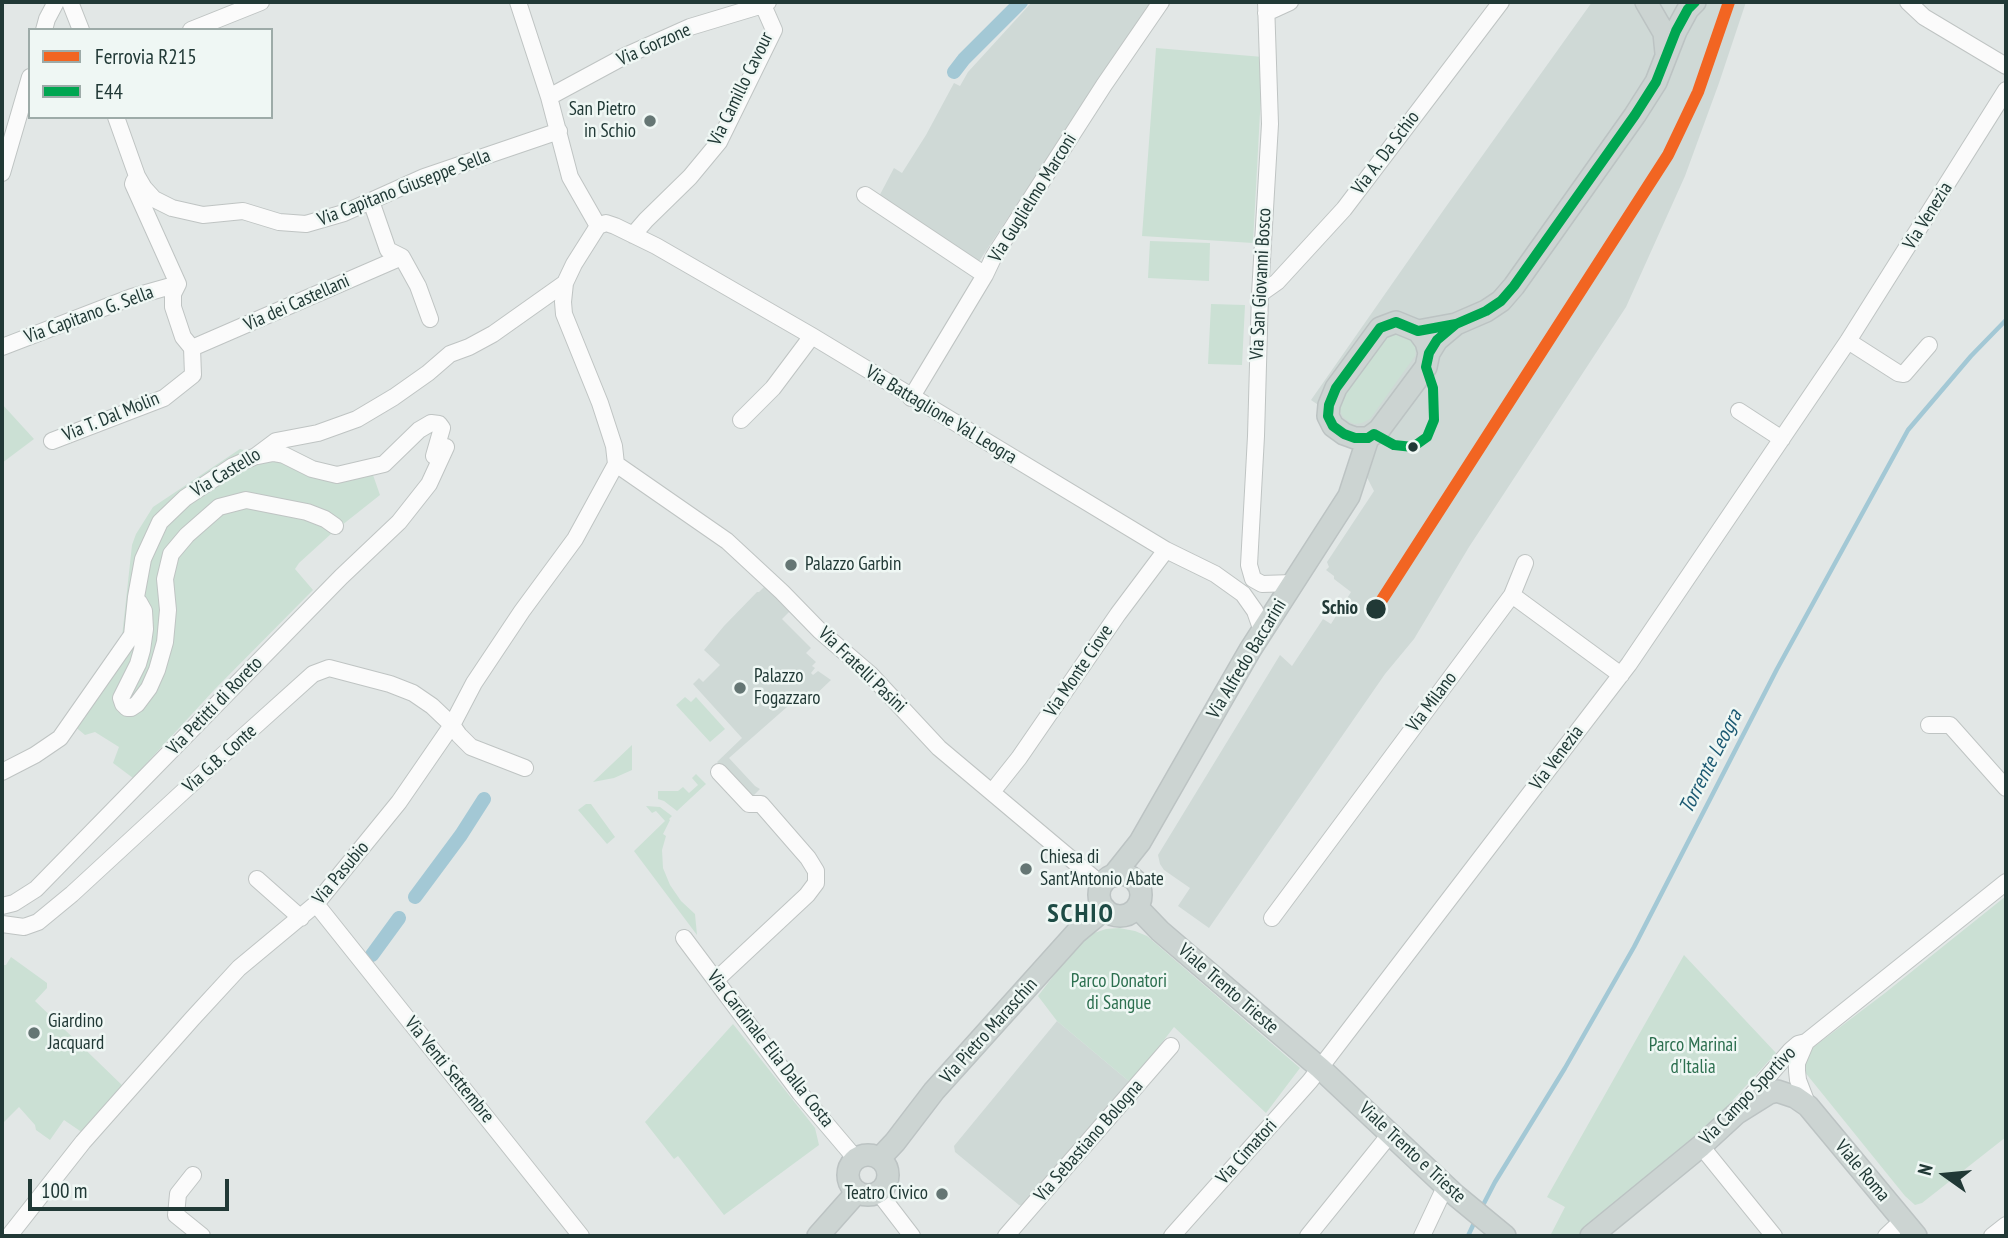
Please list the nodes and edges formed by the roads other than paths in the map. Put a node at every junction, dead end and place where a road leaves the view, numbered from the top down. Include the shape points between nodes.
1 (56, 2) edge
2 (70, 2) edge
3 (261, 2) edge
4 (518, 2) edge
5 (1161, 2) edge
6 (1290, 2) edge
7 (1501, 2) edge
8 (1908, 2) edge
9 (766, 4) edge
10 (1648, 4) edge
11 (1691, 5) edge
12 (1266, 7) edge
13 (45, 28) edge
14 (80, 28) edge
15 (196, 28) edge
16 (1666, 53) junction
17 (2006, 66) edge
18 (28, 84) edge
19 (2006, 90) edge
20 (549, 97) junction
21 (117, 119) edge
22 (559, 131) junction
23 (2, 173) edge
24 (137, 176) junction
25 (864, 195) dead end
26 (371, 201) junction
27 (598, 226) junction
28 (633, 235) junction
29 (402, 257) junction
30 (985, 275) junction
31 (178, 284) junction
32 (565, 284) junction
33 (1260, 294) junction
34 (430, 319) dead end
35 (1456, 324) junction
36 (1418, 331) junction
37 (812, 336) junction
38 (1848, 341) junction
39 (1930, 345) dead end
40 (2, 347) edge
41 (192, 348) junction
42 (1427, 360) junction
43 (911, 398) junction
44 (1739, 411) dead end
45 (741, 420) dead end
46 (1344, 434) junction
47 (1368, 438) junction
48 (1782, 439) junction
49 (52, 441) dead end
50 (446, 447) dead end
51 (256, 456) junction
52 (616, 464) junction
53 (1356, 478) junction
54 (420, 496) junction
55 (335, 526) dead end
56 (1166, 550) junction
57 (1525, 563) dead end
58 (1249, 565) junction
59 (1215, 574) junction
60 (1293, 583) junction
61 (1512, 595) junction
62 (136, 597) junction
63 (1262, 631) junction
64 (1621, 676) junction
65 (452, 725) junction
66 (1929, 725) dead end
67 (525, 768) dead end
68 (2, 772) edge
69 (719, 772) dead end
70 (2006, 788) edge
71 (992, 792) junction
72 (1140, 842) junction
73 (257, 879) dead end
74 (1108, 880) junction
75 (2006, 882) edge
76 (1137, 883) junction
77 (316, 904) junction
78 (2, 906) edge
79 (1137, 907) junction
80 (1105, 909) junction
81 (301, 918) junction
82 (1272, 918) dead end
83 (2, 924) edge
84 (684, 938) dead end
85 (716, 979) junction
86 (1806, 1042) junction
87 (1171, 1046) dead end
88 (1320, 1068) junction
89 (1808, 1105) junction
90 (1737, 1113) junction
91 (1391, 1133) junction
92 (1701, 1146) junction
93 (880, 1158) junction
94 (856, 1159) junction
95 (193, 1175) dead end
96 (1450, 1189) junction
97 (857, 1192) junction
98 (879, 1193) junction
99 (2006, 1225) edge
100 (1910, 1228) edge
101 (9, 1236) edge
102 (202, 1236) edge
103 (581, 1236) edge
104 (818, 1236) edge
105 (912, 1236) edge
106 (1006, 1236) edge
107 (1172, 1236) edge
108 (1308, 1236) edge
109 (1422, 1236) edge
110 (1505, 1236) edge
111 (1591, 1236) edge
112 (1774, 1236) edge
113 (1886, 1236) edge
114 (1992, 1236) edge

1 - 13 street
2 - 14 street
3 - 15 street
4 - 20 street
5 - 30 street, Via Guglielmo Marconi
6 - 12 street
7 - 33 street, Via A. Da Schio via 1343,209 1277,282
8 - 17 street via 1924,17
9 - 20 street, Via Gorzone via 690,27
9 - 28 street, Via Camillo Cavour via 774,30 719,142
10 - 11 main road, Via Alfredo Baccarini via 1669,14
10 - 16 main road, Via Alfredo Baccarini via 1664,33
11 - 16 main road, Via Alfredo Baccarini
12 - 33 street, Via San Giovanni Bosco via 1270,124
16 - 35 main road, Via Alfredo Baccarini via 1656,82 1635,115 1514,286 1501,301
18 - 23 street
19 - 38 street, Via Venezia
20 - 22 street
21 - 24 street
22 - 26 street, Via Capitano Giuseppe Sella via 424,177
22 - 27 street via 570,177
24 - 26 street, Via Capitano Giuseppe Sella via 154,199 203,215 243,211 306,225
24 - 31 street via 133,184
25 - 30 street
26 - 29 street via 387,250
27 - 28 street, Via Battaglione Val Leogra via 606,223
27 - 32 street
28 - 37 street, Via Battaglione Val Leogra
29 - 34 street
29 - 41 street, Via dei Castellani
30 - 43 street, Via Guglielmo Marconi
31 - 40 street, Via Capitano G. Sella
31 - 41 street via 173,307 183,337
32 - 51 street, Via Castello via 493,334 450,354 357,419 275,441
32 - 52 street via 564,314 595,388
33 - 58 street, Via San Giovanni Bosco
35 - 36 main road, Via Alfredo Baccarini
35 - 42 main road, Via Alfredo Baccarini via 1437,340
36 - 42 main road via 1426,342
36 - 46 main road, Via Alfredo Baccarini via 1396,322 1380,328 1370,340 1329,405 1328,416
37 - 43 street, Via Battaglione Val Leogra
37 - 45 street via 773,388
38 - 39 street via 1904,374
38 - 48 street, Via Venezia
41 - 49 street, Via T. Dal Molin via 193,375 164,398
42 - 47 main road, Via Alfredo Baccarini via 1379,430
43 - 56 street, Via Battaglione Val Leogra
44 - 48 street
46 - 47 main road
46 - 53 main road, Via Alfredo Baccarini
47 - 53 main road, Via Alfredo Baccarini
48 - 64 street, Via Venezia
50 - 54 street, Via Petitti di Roreto
51 - 54 street, Via Petitti di Roreto via 284,455 337,475 384,464 419,430 439,424 440,437
51 - 62 street, Via Castello via 185,498 160,522 143,559
52 - 65 street, Via Pasubio via 575,539 474,683
52 - 71 street, Via Fratelli Pasini via 727,541 870,674 939,748
53 - 60 main road, Via Alfredo Baccarini
54 - 78 street, Via Petitti di Roreto via 46,880 25,897
55 - 62 street via 307,512 246,500 219,507 187,534 171,554 165,579 168,610 158,670 137,704 127,708 121,698 138,664 145,629 144,611
56 - 59 street, Via Battaglione Val Leogra
56 - 71 street, Via Monte Ciove
57 - 61 street, Via Milano
58 - 59 street
58 - 60 street via 1253,579 1262,584
59 - 63 street, Via Battaglione Val Leogra via 1243,594
60 - 63 main road, Via Alfredo Baccarini
61 - 64 street
61 - 82 street, Via Milano
62 - 68 street, Via Castello via 132,635 61,738
63 - 72 main road, Via Alfredo Baccarini
64 - 88 street, Via Venezia
65 - 67 street, Via G.B. Conte via 471,747
65 - 77 street, Via Pasubio via 399,802
65 - 83 street, Via G.B. Conte via 413,693 390,684 329,668 313,674 38,922 24,927
66 - 70 street via 1950,725
69 - 85 street via 749,804 761,804 808,858 816,871 816,883
71 - 74 street, Via Fratelli Pasini
72 - 74 main road, Via Alfredo Baccarini
72 - 76 main road
73 - 81 street
74 - 76 main road via 1129,876
74 - 80 main road via 1100,900
75 - 86 street, Via Campo Sportivo
76 - 79 main road
77 - 81 street, Via Pasubio
77 - 103 street, Via Venti Settembre
79 - 80 main road via 1121,916
79 - 88 main road, Viale Trento Trieste
80 - 93 main road, Via Pietro Maraschin via 1076,933
81 - 101 street, Via Pasubio via 239,968 83,1142
84 - 85 street, Via Cardinale Elia Dalla Costa
85 - 94 street, Via Cardinale Elia Dalla Costa via 800,1093
86 - 89 street via 1797,1070
86 - 90 street, Via Campo Sportivo via 1784,1056
87 - 106 street, Via Sebastiano Bologna
88 - 91 main road, Viale Trento e Trieste
88 - 107 street, Via Cimatori
89 - 90 main road via 1777,1091
89 - 100 main road, Viale Roma
90 - 92 main road, Via Campo Sportivo
91 - 96 main road, Viale Trento e Trieste
91 - 108 street
92 - 111 main road, Via Campo Sportivo
92 - 112 street
93 - 94 main road via 865,1155
93 - 98 main road via 889,1175
94 - 97 main road via 848,1176
95 - 102 street via 178,1194 176,1215
96 - 109 street
96 - 110 main road, Viale Trento e Trieste
97 - 98 main road
97 - 104 main road
98 - 105 street
99 - 114 street
100 - 113 street

